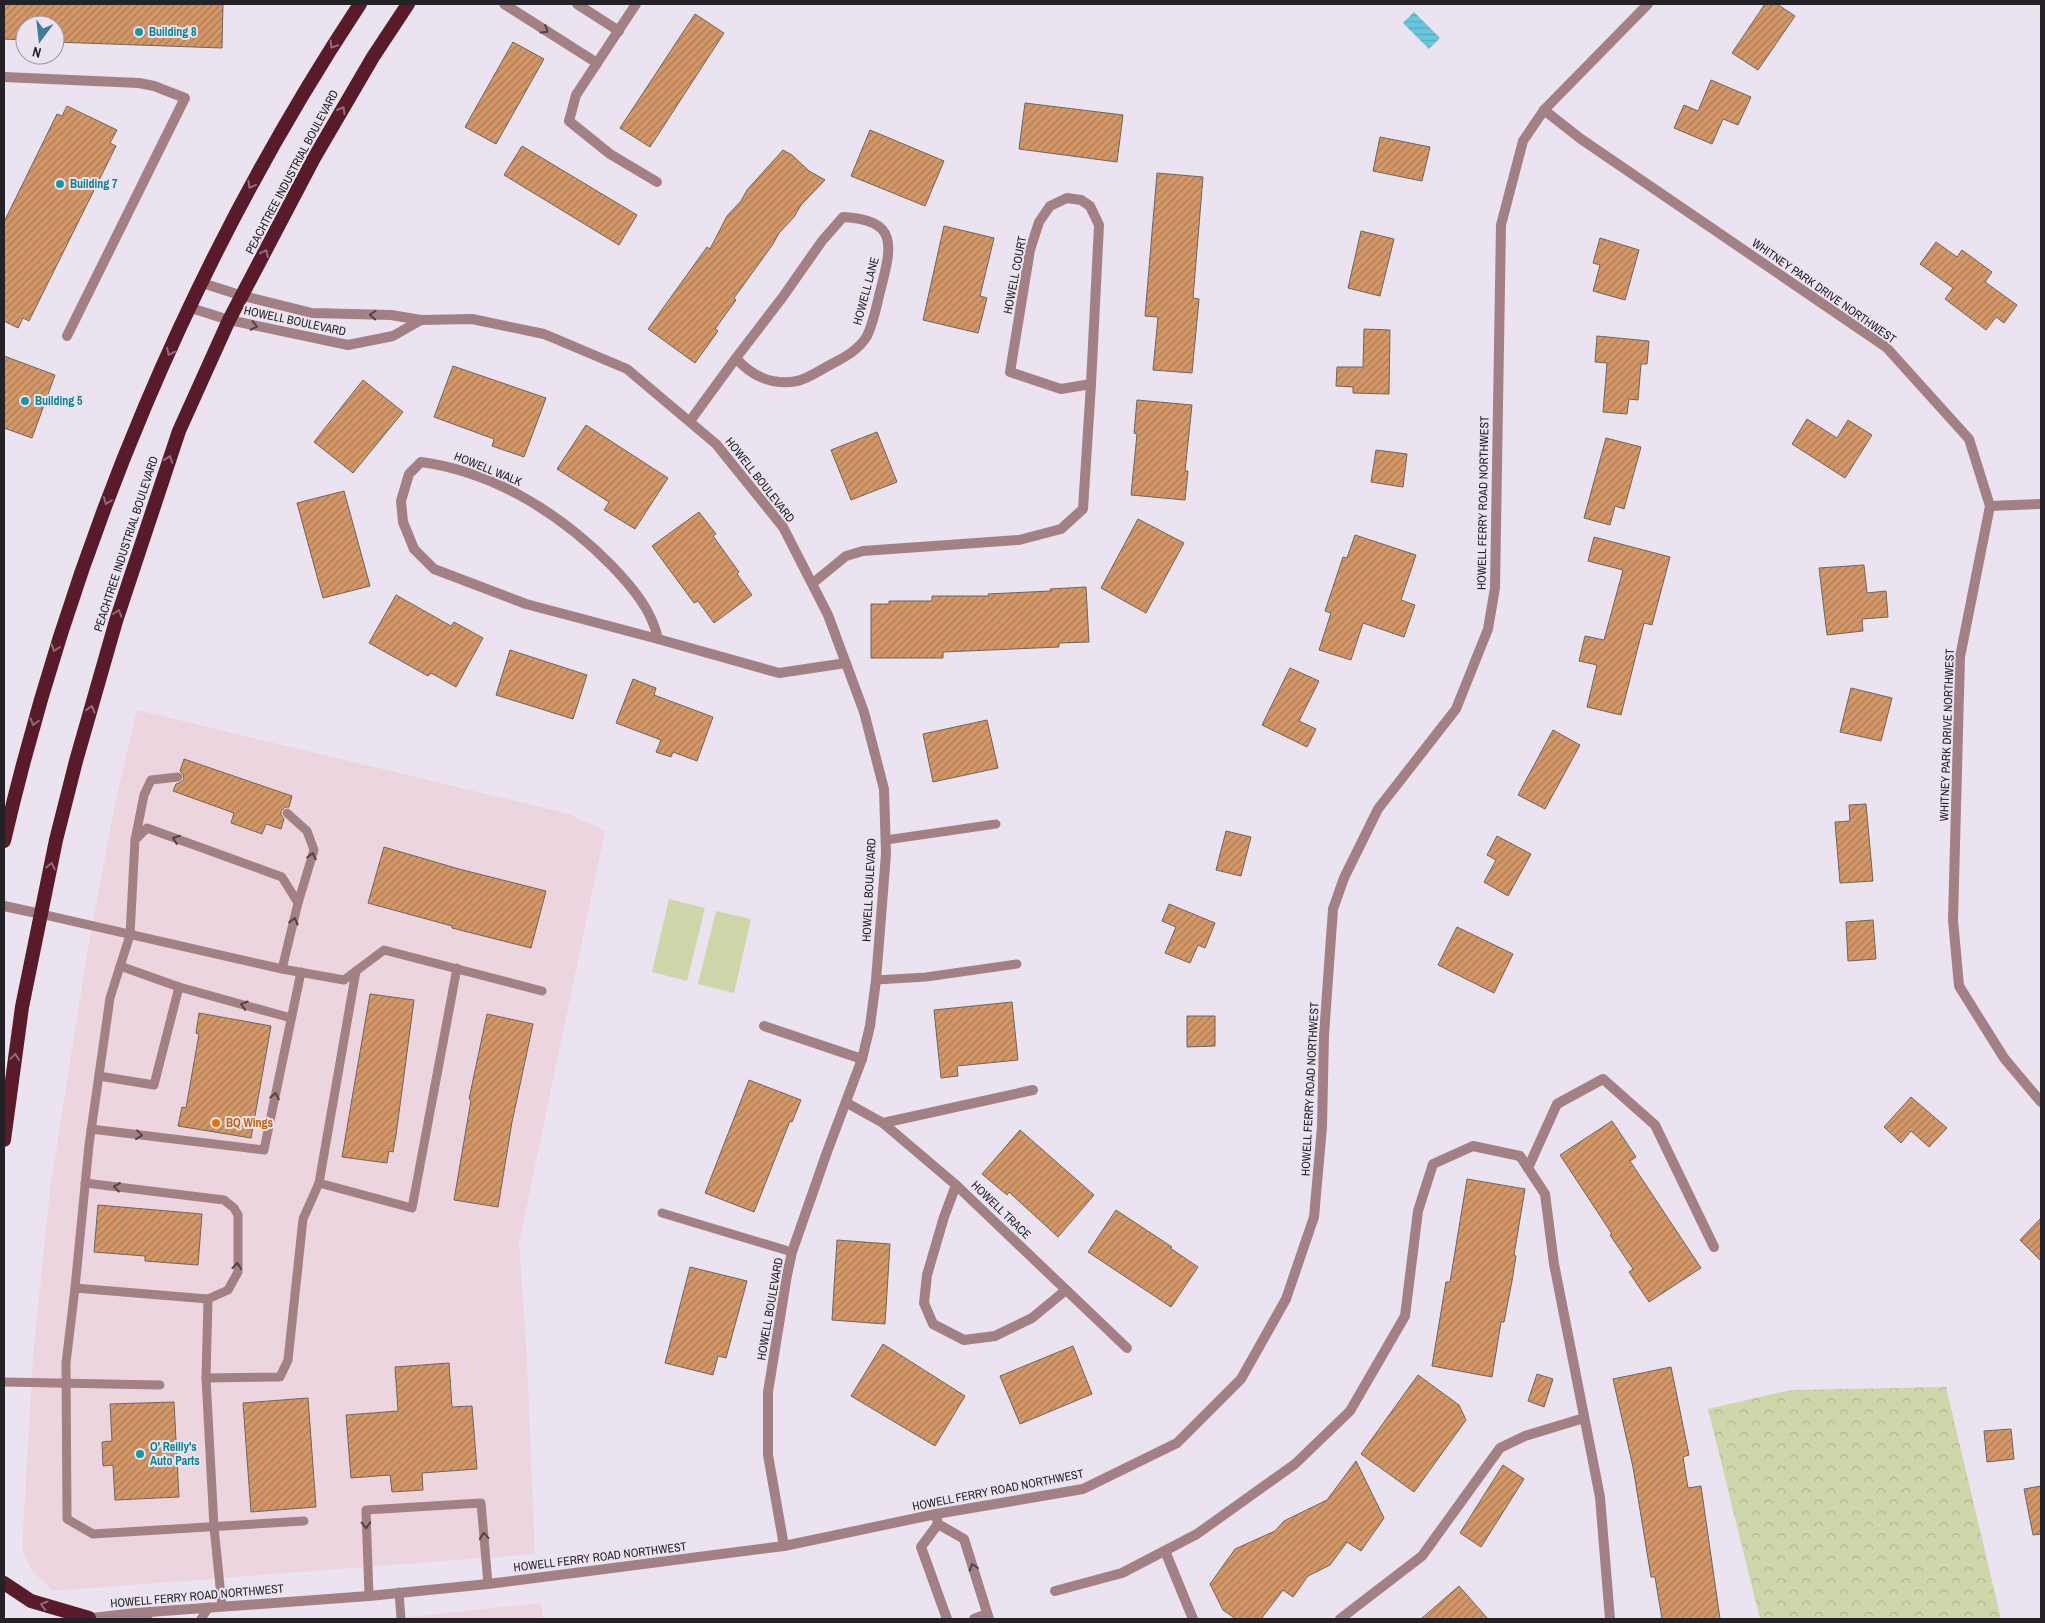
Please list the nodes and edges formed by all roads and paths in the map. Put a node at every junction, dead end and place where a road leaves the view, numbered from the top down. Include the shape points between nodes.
1 (360, 4) edge
2 (408, 4) edge
3 (504, 4) edge
4 (577, 4) edge
5 (636, 4) edge
6 (1648, 4) edge
7 (618, 31) junction
8 (597, 63) junction
9 (4, 77) edge
10 (1544, 110) junction
11 (657, 182) dead end
12 (202, 283) junction
13 (243, 296) junction
14 (191, 308) junction
15 (229, 320) junction
16 (421, 320) junction
17 (67, 336) dead end
18 (736, 358) junction
19 (1091, 384) junction
20 (690, 420) junction
21 (2041, 504) edge
22 (1990, 506) junction
23 (813, 583) junction
24 (658, 640) junction
25 (846, 663) junction
26 (178, 777) dead end
27 (287, 813) dead end
28 (996, 824) dead end
29 (135, 840) junction
30 (886, 840) junction
31 (4, 841) edge
32 (298, 903) junction
33 (4, 906) edge
34 (41, 914) junction
35 (130, 935) junction
36 (1017, 964) dead end
37 (120, 966) junction
38 (457, 968) junction
39 (282, 969) junction
40 (356, 971) junction
41 (301, 972) junction
42 (876, 980) junction
43 (179, 987) junction
44 (542, 990) dead end
45 (291, 1018) junction
46 (764, 1026) dead end
47 (862, 1059) junction
48 (99, 1076) junction
49 (1033, 1090) dead end
50 (2041, 1102) edge
51 (847, 1103) junction
52 (883, 1123) junction
53 (91, 1129) junction
54 (4, 1140) edge
55 (1528, 1168) junction
56 (85, 1183) junction
57 (319, 1183) junction
58 (956, 1185) junction
59 (662, 1213) dead end
60 (1714, 1247) dead end
61 (792, 1252) junction
62 (74, 1288) junction
63 (1066, 1290) junction
64 (208, 1299) junction
65 (1127, 1348) dead end
66 (206, 1378) junction
67 (4, 1382) edge
68 (66, 1384) junction
69 (160, 1385) dead end
70 (1584, 1418) junction
71 (937, 1519) junction
72 (304, 1521) dead end
73 (214, 1526) junction
74 (784, 1546) junction
75 (1165, 1551) junction
76 (4, 1582) edge
77 (488, 1584) junction
78 (1055, 1591) dead end
79 (398, 1592) junction
80 (369, 1596) junction
81 (222, 1606) junction
82 (209, 1607) junction
83 (136, 1613) junction
84 (988, 1616) edge
85 (86, 1619) edge
86 (148, 1619) edge
87 (201, 1619) edge
88 (400, 1619) edge
89 (948, 1619) edge
90 (974, 1619) edge
91 (1193, 1619) edge
92 (1340, 1619) edge
93 (1609, 1619) edge

1 -> 12 highway, PEACHTREE INDUSTRIAL BOULEVARD via 250,186
13 -> 2 highway, PEACHTREE INDUSTRIAL BOULEVARD via 314,158
3 -> 8 street
4 - 7 street
5 - 7 street
6 - 10 street, HOWELL FERRY ROAD NORTHWEST
7 - 8 street
8 - 11 street via 576,95 569,121 610,154
9 - 17 street via 139,83 185,98
10 - 22 street, WHITNEY PARK DRIVE NORTHWEST via 1581,139 1886,347 1969,439
10 - 71 street, HOWELL FERRY ROAD NORTHWEST via 1524,141 1501,225 1495,588 1488,629 1456,709 1378,808 1344,878 1333,909 1314,1218 1286,1299 1241,1379 1177,1443 1083,1488
12 - 13 street, HOWELL BOULEVARD
12 - 14 highway, PEACHTREE INDUSTRIAL BOULEVARD
13 - 15 highway, PEACHTREE INDUSTRIAL BOULEVARD
16 -> 13 street, HOWELL BOULEVARD via 391,315 312,313
14 - 15 street, HOWELL BOULEVARD
14 -> 31 highway, PEACHTREE INDUSTRIAL BOULEVARD via 150,395 104,506 47,675
15 -> 16 street, HOWELL BOULEVARD via 348,345 393,336
34 -> 15 highway, PEACHTREE INDUSTRIAL BOULEVARD via 74,770 122,603 179,431
16 - 20 street, HOWELL BOULEVARD via 472,319 544,334 627,369
18 - 18 street, HOWELL LANE via 843,217 872,221 884,231 890,246 874,314 866,336 851,354 798,381 782,382 761,379
18 - 20 street, HOWELL LANE
19 - 19 street, HOWELL COURT via 1099,225 1090,206 1081,200 1067,198 1050,206 1039,222 1030,250 1010,372 1062,389
19 - 23 street, HOWELL COURT via 1083,509 1061,529 1019,540 863,551 846,556
20 - 23 street, HOWELL BOULEVARD via 716,444 783,527
21 - 22 street
22 - 50 street, WHITNEY PARK DRIVE NORTHWEST via 1960,657 1953,920 1958,986 2004,1058
23 - 25 street, HOWELL BOULEVARD
24 - 24 street, HOWELL WALK via 526,604 434,569 414,549 403,522 401,501 409,474 421,462 464,471 506,488 572,528 642,600
24 - 25 street, HOWELL WALK via 779,672
25 - 30 street, HOWELL BOULEVARD via 864,712 884,789
26 - 29 lane via 151,780 144,795
32 -> 27 lane via 314,850 306,831
28 - 30 lane
32 -> 29 lane via 282,877 147,828
29 - 35 lane
30 - 42 street, HOWELL BOULEVARD
39 -> 32 lane
33 - 34 street
34 - 35 lane
54 -> 34 highway, PEACHTREE INDUSTRIAL BOULEVARD via 22,1007
35 - 37 lane
35 - 39 lane
36 - 42 lane via 926,977
37 - 43 lane
37 - 48 lane via 110,998
38 - 40 lane via 384,950
38 - 44 lane
38 - 57 lane via 412,1208
39 - 41 lane
40 - 41 lane via 344,980
40 - 57 lane
41 - 45 lane
42 - 47 street, HOWELL BOULEVARD
45 -> 43 lane
43 - 48 lane via 154,1085
53 -> 45 lane via 264,1150
46 - 47 street
47 - 51 street, HOWELL BOULEVARD
48 - 53 lane
49 - 52 street
51 - 52 street, HOWELL TRACE
51 - 61 street, HOWELL BOULEVARD
52 - 58 street, HOWELL TRACE
53 - 56 lane
55 - 60 street via 1557,1104 1603,1079 1655,1125
55 - 70 street via 1545,1194 1554,1264
55 - 75 street via 1520,1156 1473,1146 1432,1164 1418,1211 1404,1316 1350,1411 1295,1464 1197,1534
56 - 62 lane
64 -> 56 lane via 228,1290 238,1272 238,1215 234,1208 224,1200
57 - 66 lane via 304,1219 288,1360 280,1376
58 - 63 street, HOWELL TRACE
58 - 63 street via 927,1275 924,1303 934,1324 964,1340 995,1336 1032,1318
59 - 61 lane
61 - 74 street, HOWELL BOULEVARD via 768,1392 768,1455
62 - 64 lane
62 - 68 lane
63 - 65 street, HOWELL TRACE
64 - 66 lane
66 - 73 lane
67 - 68 lane
68 - 69 lane
68 - 73 lane via 67,1519 93,1534
70 - 92 street via 1525,1436 1500,1448 1422,1556
70 - 93 street via 1600,1497
71 - 74 street, HOWELL FERRY ROAD NORTHWEST
84 -> 71 street via 964,1538
71 - 89 street via 921,1547
72 - 73 lane
73 - 81 lane
74 - 77 street, HOWELL FERRY ROAD NORTHWEST
75 - 78 street via 1122,1573
75 - 91 street
85 -> 76 highway via 31,1602
77 - 79 street, HOWELL FERRY ROAD NORTHWEST
77 -> 80 lane via 481,1503 366,1510
79 - 80 street, HOWELL FERRY ROAD NORTHWEST
79 - 88 lane
80 - 81 street, HOWELL FERRY ROAD NORTHWEST
81 - 82 street, HOWELL FERRY ROAD NORTHWEST
82 - 83 street, HOWELL FERRY ROAD NORTHWEST
82 - 87 lane
83 - 85 street, HOWELL FERRY ROAD NORTHWEST
83 - 86 lane
84 - 90 street

